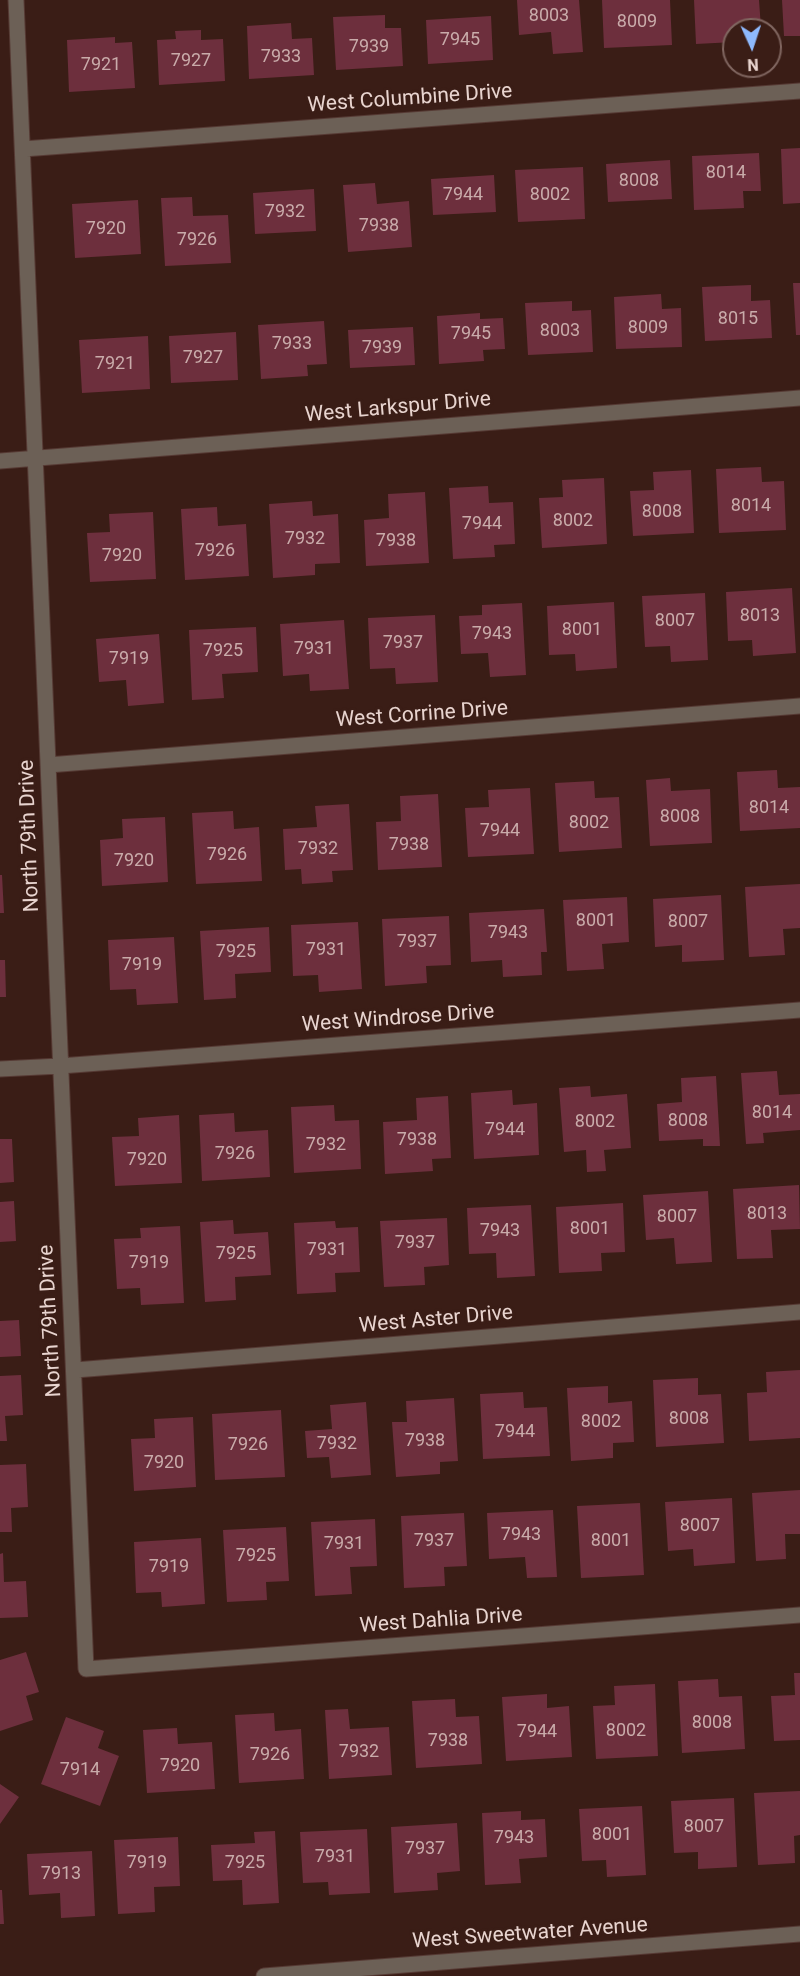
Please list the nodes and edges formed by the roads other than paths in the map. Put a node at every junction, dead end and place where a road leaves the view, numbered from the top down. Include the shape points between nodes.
1 (16, 0) edge
2 (800, 91) edge
3 (23, 149) junction
4 (800, 398) edge
5 (36, 458) junction
6 (0, 461) edge
7 (800, 706) edge
8 (48, 765) junction
9 (800, 1010) edge
10 (60, 1066) junction
11 (0, 1069) edge
12 (800, 1312) edge
13 (75, 1370) junction
14 (800, 1615) edge
15 (86, 1669) joint
16 (800, 1934) edge
17 (264, 1976) edge

1 - 3 street, North 79th Drive
2 - 3 street, West Columbine Drive
3 - 5 street, North 79th Drive
4 - 5 street, West Larkspur Drive
5 - 6 street, West Larkspur Drive
5 - 8 street, North 79th Drive
7 - 8 street, West Corrine Drive
8 - 10 street, North 79th Drive
9 - 10 street, West Windrose Drive
10 - 11 street, West Windrose Drive
10 - 13 street, North 79th Drive
12 - 13 street, West Aster Drive
13 - 15 street, North 79th Drive
14 - 15 street, West Dahlia Drive
16 - 17 street, West Sweetwater Avenue

